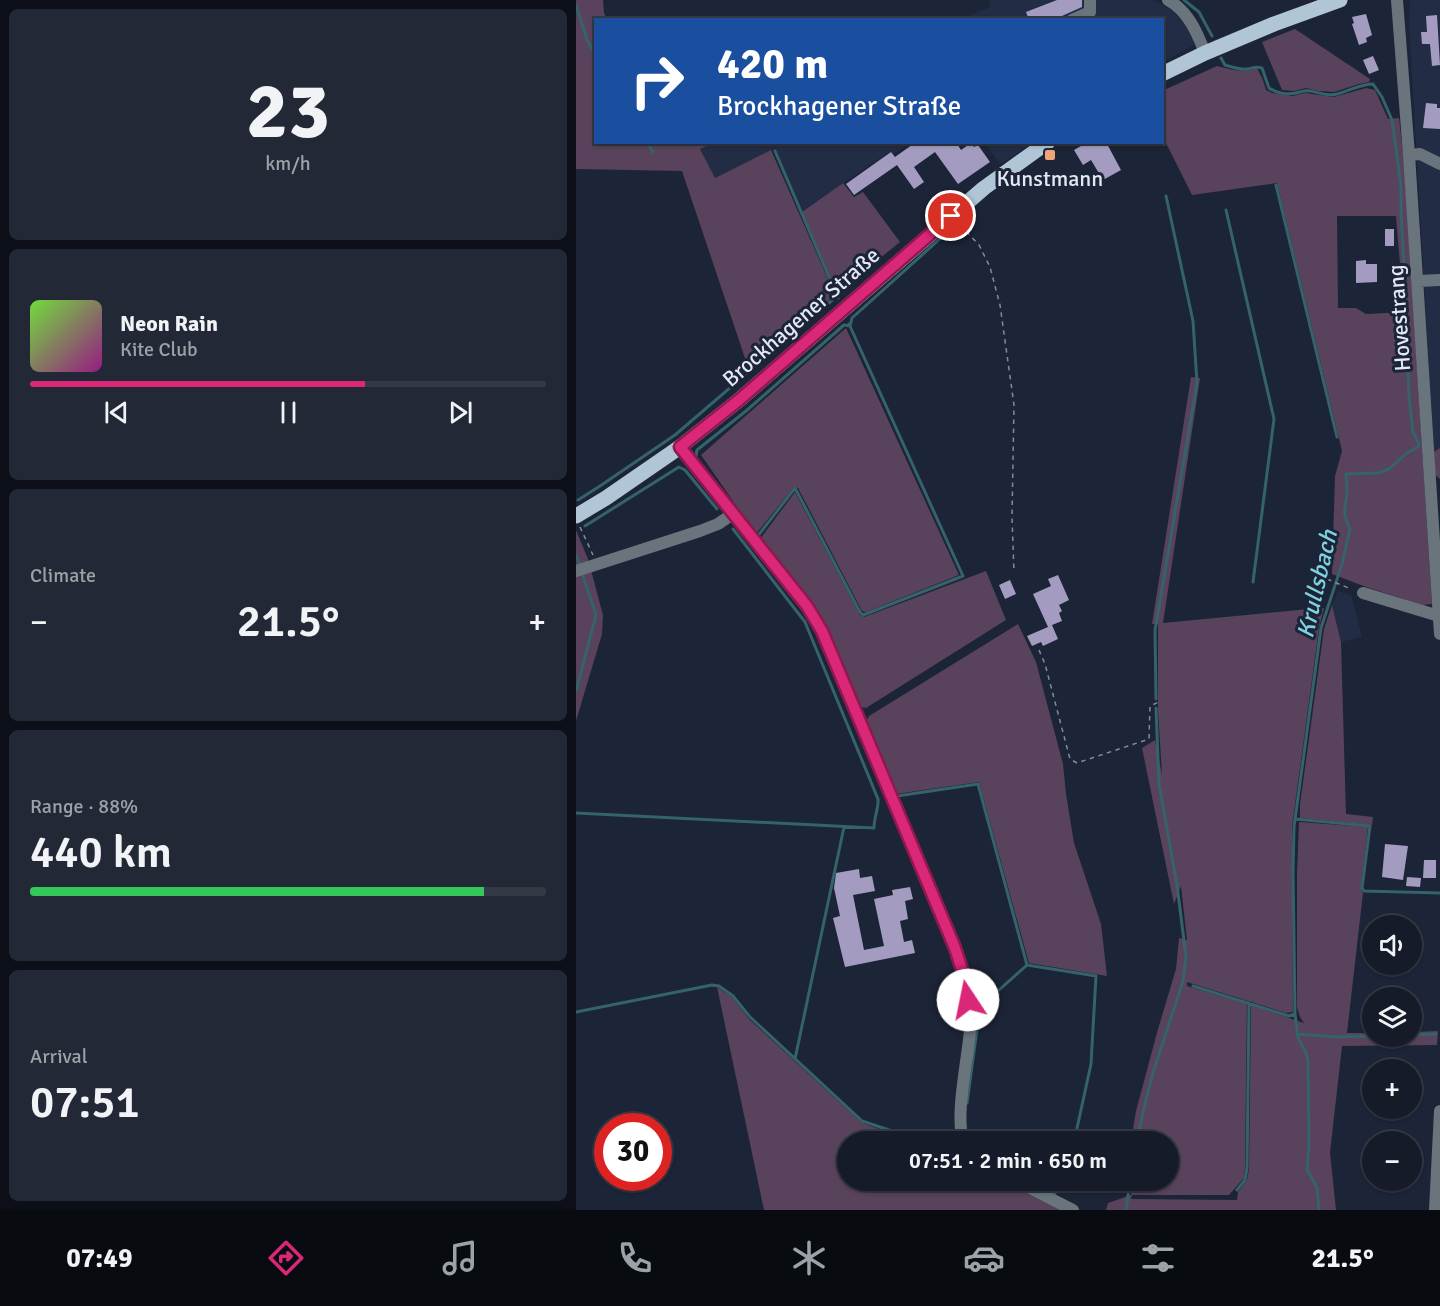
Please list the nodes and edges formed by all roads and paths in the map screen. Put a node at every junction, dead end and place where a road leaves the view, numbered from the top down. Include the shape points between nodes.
1 (1090, 0) edge
2 (1168, 0) edge
3 (1340, 0) edge
4 (1397, 0) edge
5 (1076, 18) edge
6 (1205, 53) junction
7 (1164, 73) edge
8 (1045, 144) edge
9 (1409, 155) junction
10 (1440, 164) edge
11 (951, 216) junction
12 (1440, 280) edge
13 (1418, 282) junction
14 (680, 447) junction
15 (734, 513) junction
16 (578, 522) edge
17 (597, 564) junction
18 (576, 571) edge
19 (1014, 572) dead end
20 (1327, 579) dead end
21 (1363, 593) joint
22 (1439, 616) edge
23 (1440, 634) edge
24 (1039, 650) dead end
25 (1161, 701) dead end
26 (1440, 1111) edge
27 (961, 1131) edge
28 (1036, 1191) edge
29 (1073, 1210) edge
30 (1435, 1210) edge

1 - 5 street via 1090,12
2 - 6 street via 1185,14
3 - 6 main road
4 - 9 street, Hovestrang
6 - 7 main road
8 - 11 main road, Brockhagener Straße
9 - 10 street via 1420,154
9 - 13 street, Hovestrang
11 - 14 main road, Brockhagener Straße
11 - 19 path via 979,245 990,267 1000,305 1014,405
12 - 13 street
13 - 22 street, Hovestrang
14 - 15 street
14 - 16 main road, Brockhagener Straße
15 - 17 street via 700,531
15 - 27 street via 822,631 955,948 964,976 970,1028
16 - 17 path
17 - 18 street
20 - 21 path
21 - 22 street
22 - 23 street, Hovestrang
24 - 25 path via 1070,759 1077,763 1149,739 1150,706
26 - 30 street
28 - 29 street

